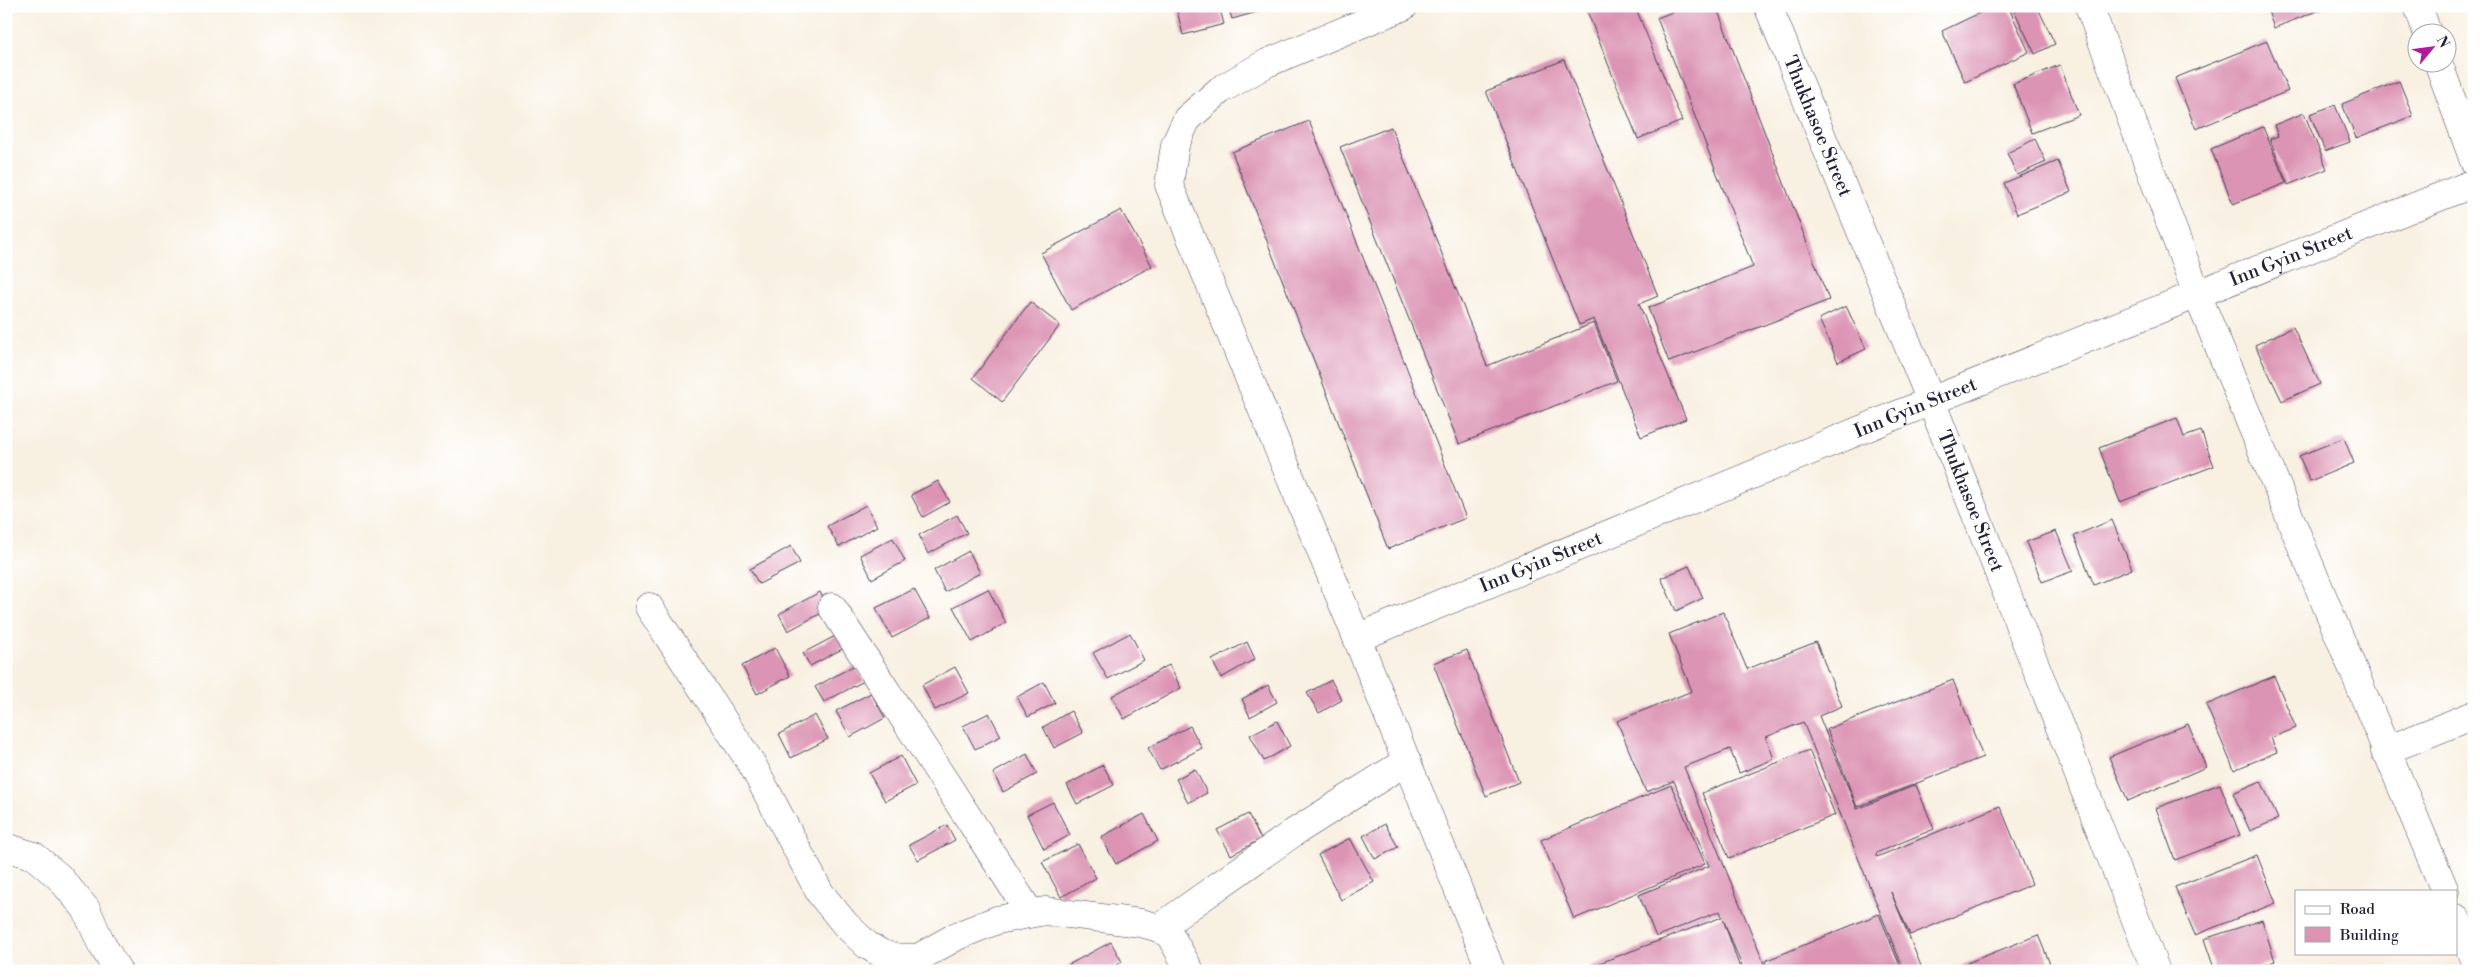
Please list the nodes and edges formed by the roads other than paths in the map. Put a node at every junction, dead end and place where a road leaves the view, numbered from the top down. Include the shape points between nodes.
1 (1404, 6) edge
2 (1768, 6) edge
3 (2089, 6) edge
4 (2418, 6) edge
5 (2424, 22) edge
6 (2442, 72) edge
7 (2474, 161) edge
8 (2474, 183) edge
9 (2197, 294) junction
10 (1931, 402) junction
11 (832, 607) dead end
12 (649, 608) dead end
13 (1358, 638) junction
14 (2474, 715) edge
15 (2385, 751) junction
16 (1407, 762) junction
17 (6, 847) edge
18 (2445, 890) edge
19 (1030, 914) junction
20 (2458, 923) edge
21 (1159, 928) junction
22 (2474, 959) edge
23 (118, 971) edge
24 (1190, 971) edge
25 (1490, 971) edge
26 (2156, 971) edge

1 - 13 street via 1267,63 1220,90 1188,120 1175,145 1169,185
2 - 10 street, Thukhasoe Street
3 - 9 street
4 - 5 street
6 - 7 street
8 - 9 street, Inn Gyin Street
9 - 10 street, Inn Gyin Street
9 - 15 street
10 - 13 street, Inn Gyin Street
10 - 26 street, Thukhasoe Street
11 - 19 street
12 - 19 street via 753,766 820,893 867,945 882,954 918,958 997,920
13 - 16 street
14 - 15 street
15 - 18 street
16 - 21 street via 1293,834
16 - 25 street
17 - 23 street via 34,856 59,877 86,909 101,944
19 - 21 street via 1045,911
20 - 22 street
21 - 24 street via 1170,935

